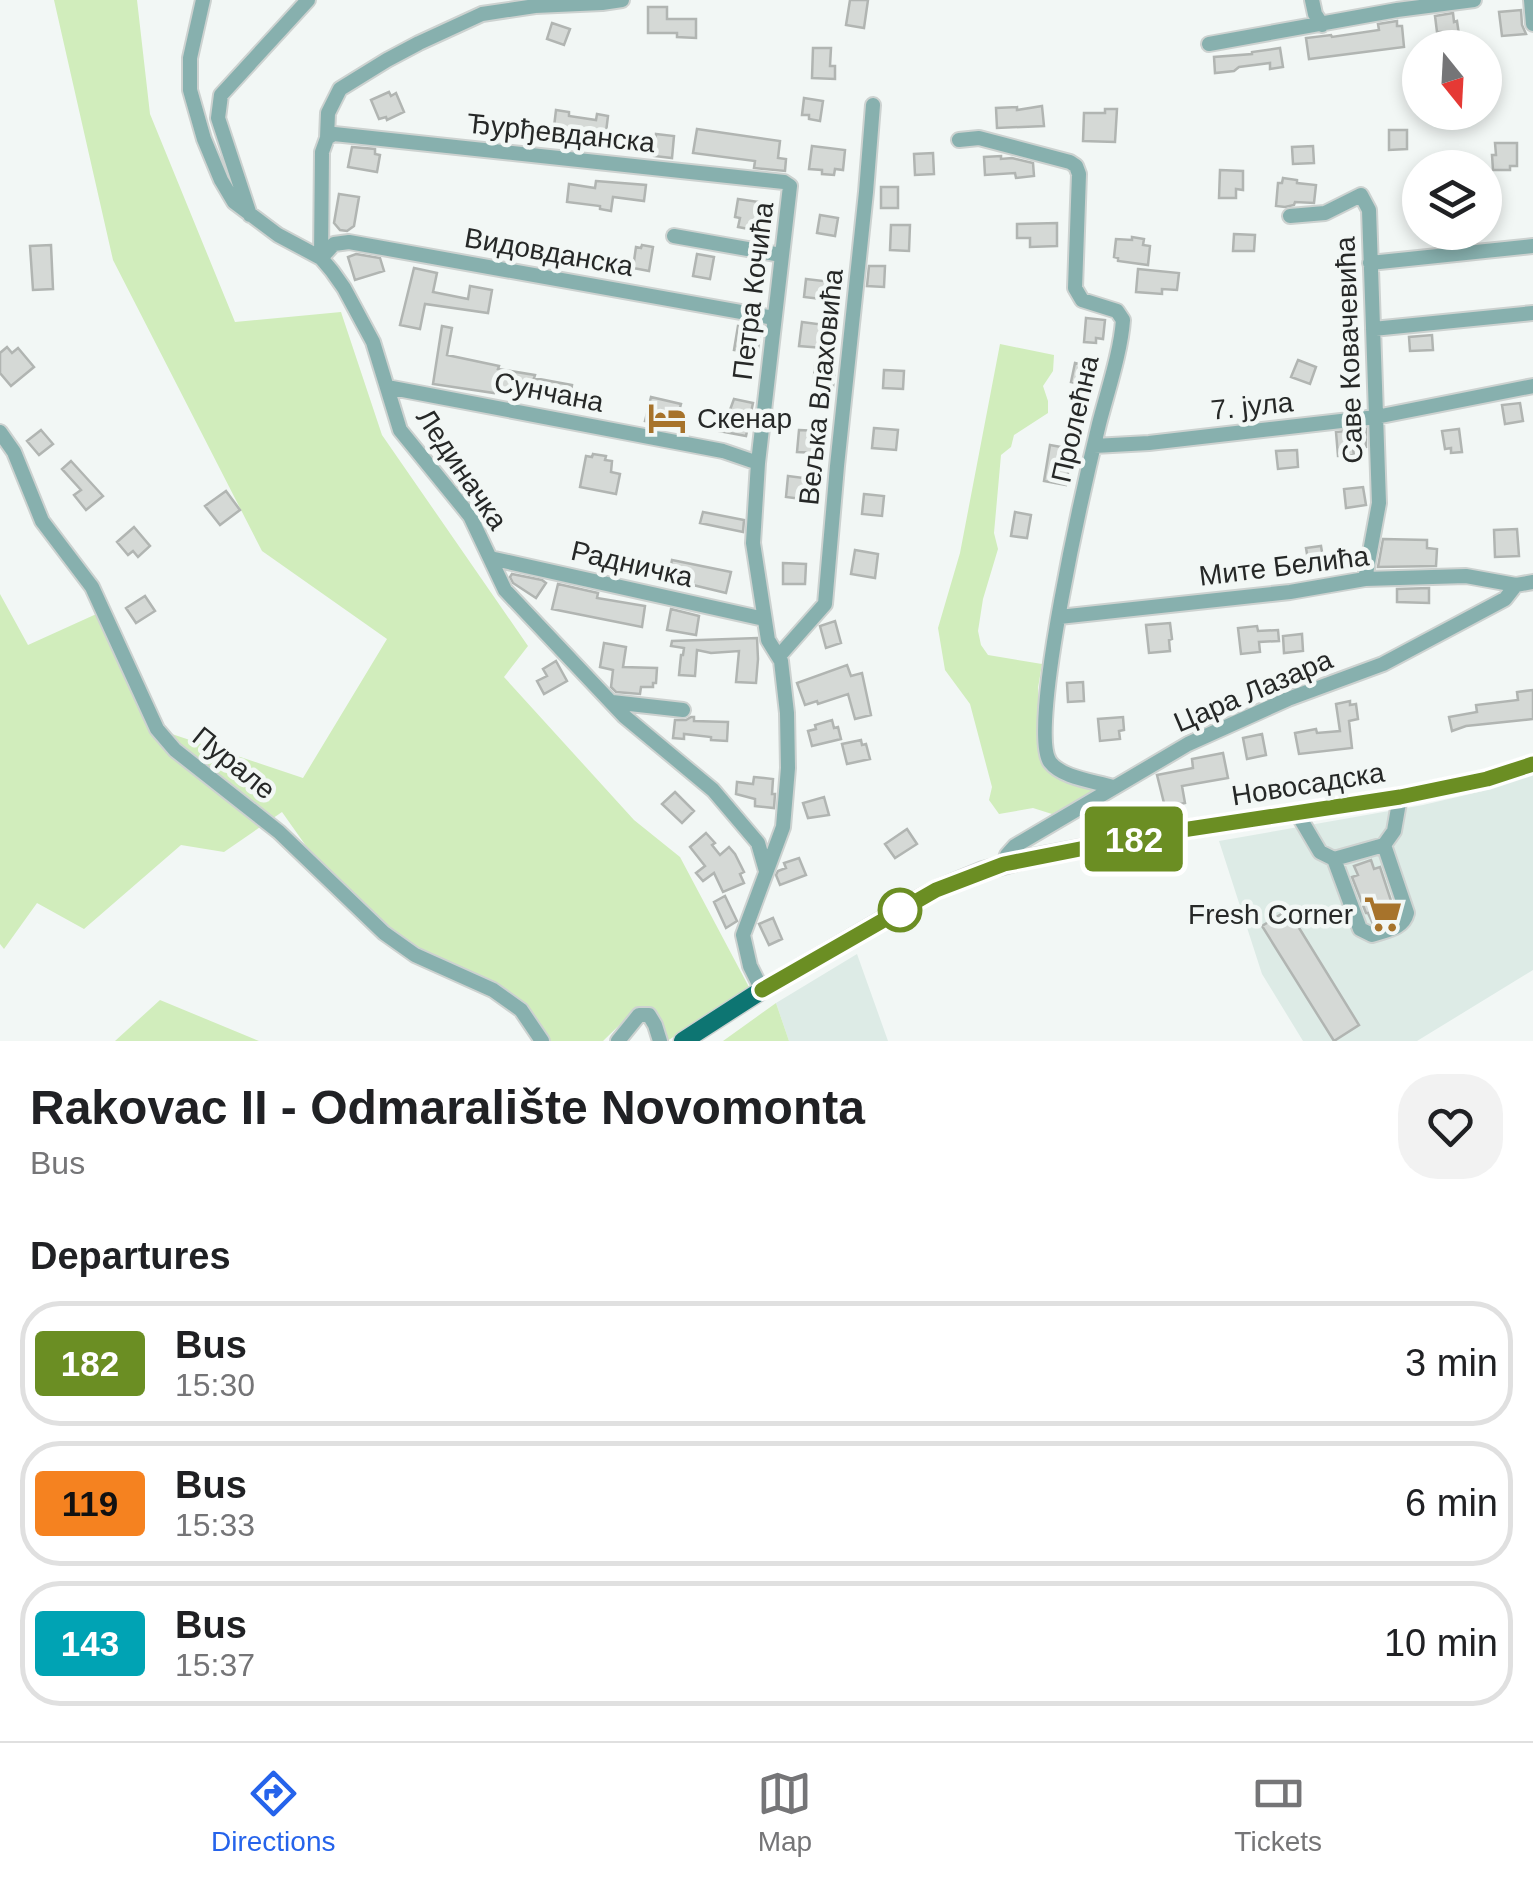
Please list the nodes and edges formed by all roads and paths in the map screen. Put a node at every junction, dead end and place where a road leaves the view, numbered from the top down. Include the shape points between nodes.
1 (203, 0) edge
2 (308, 0) edge
3 (622, 0) edge
4 (1312, 0) edge
5 (1532, 0) edge
6 (1466, 1) edge
7 (575, 2) edge
8 (1533, 24) edge
9 (1322, 25) junction
10 (1210, 44) dead end
11 (873, 106) dead end
12 (327, 138) junction
13 (960, 140) dead end
14 (790, 186) joint
15 (250, 216) junction
16 (1290, 216) dead end
17 (674, 236) dead end
18 (1533, 246) edge
19 (781, 255) junction
20 (321, 258) junction
21 (1370, 263) junction
22 (1533, 313) edge
23 (774, 318) junction
24 (1373, 329) junction
25 (1533, 386) edge
26 (387, 387) junction
27 (1376, 418) junction
28 (0, 432) edge
29 (1094, 446) junction
30 (758, 463) junction
31 (490, 558) junction
32 (1364, 578) junction
33 (1533, 582) edge
34 (1516, 585) junction
35 (1058, 617) junction
36 (764, 619) junction
37 (779, 656) junction
38 (611, 702) junction
39 (683, 710) dead end
40 (1533, 764) edge
41 (1113, 786) junction
42 (1400, 797) junction
43 (1297, 813) junction
44 (1384, 845) junction
45 (1334, 859) junction
46 (1004, 864) junction
47 (766, 871) junction
48 (762, 990) junction
49 (542, 1041) edge
50 (618, 1041) edge
51 (660, 1041) edge
52 (683, 1041) edge

1 - 15 street, Лединачка via 190,90 221,180
2 - 15 street via 221,95 218,118
3 - 7 street
4 - 9 street
5 - 8 street
6 - 9 street
7 - 12 street via 482,14 386,60 340,89 328,113
9 - 10 street
11 - 37 street, Вељка Влаховића via 825,604
12 - 14 street, Ђурђевданска
12 - 20 street
13 - 29 street, Пролећна via 979,138 1070,162 1078,170 1076,288 1082,300 1117,311 1123,324
14 - 19 street, Петра Кочића
15 - 20 street, Лединачка
16 - 21 street, Саве Ковачевића via 1325,213 1361,195 1369,210
17 - 19 street
18 - 21 street
19 - 23 street, Петра Кочића
20 - 23 street, Видовданска via 334,244 349,242
20 - 26 street, Лединачка via 365,326
21 - 24 street, Саве Ковачевића
22 - 24 street
23 - 30 street, Петра Кочића
24 - 27 street, Саве Ковачевића
25 - 27 street, 7. јула
26 - 30 street, Сунчана via 723,450
26 - 31 street, Лединачка via 400,430 470,516
27 - 29 street, 7. јула
27 - 32 street, Саве Ковачевића via 1378,504
28 - 49 street, Пурале via 42,521 92,587 156,729 280,832 384,933 415,955 493,990 522,1010
29 - 35 street, Пролећна
30 - 36 street, Петра Кочића via 753,543
31 - 36 street, Радничка
31 - 38 street, Лединачка via 510,597
32 - 34 street, Мите Белића via 1466,576
32 - 35 street, Мите Белића
33 - 34 street, Цара Лазара
34 - 41 street, Цара Лазара via 1504,599 1383,664 1188,744
35 - 41 street, Пролећна via 1045,696 1046,754 1064,772
36 - 37 street, Петра Кочића
37 - 47 street, Петра Кочића via 788,768 784,827
38 - 39 street
38 - 47 street, Лединачка via 713,790 758,843
40 - 42 main road, Новосадска
41 - 46 street, Цара Лазара via 1016,846
42 - 43 main road, Новосадска
42 - 44 street via 1394,831
43 - 45 street via 1320,852
43 - 46 main road, Новосадска
44 - 45 street
44 - 45 street via 1407,913 1400,926 1372,935 1360,929
46 - 48 main road, Новосадска via 936,890
47 - 48 street, Петра Кочића via 743,935
48 - 52 main road, Новосадска
50 - 51 street via 639,1015 649,1015

